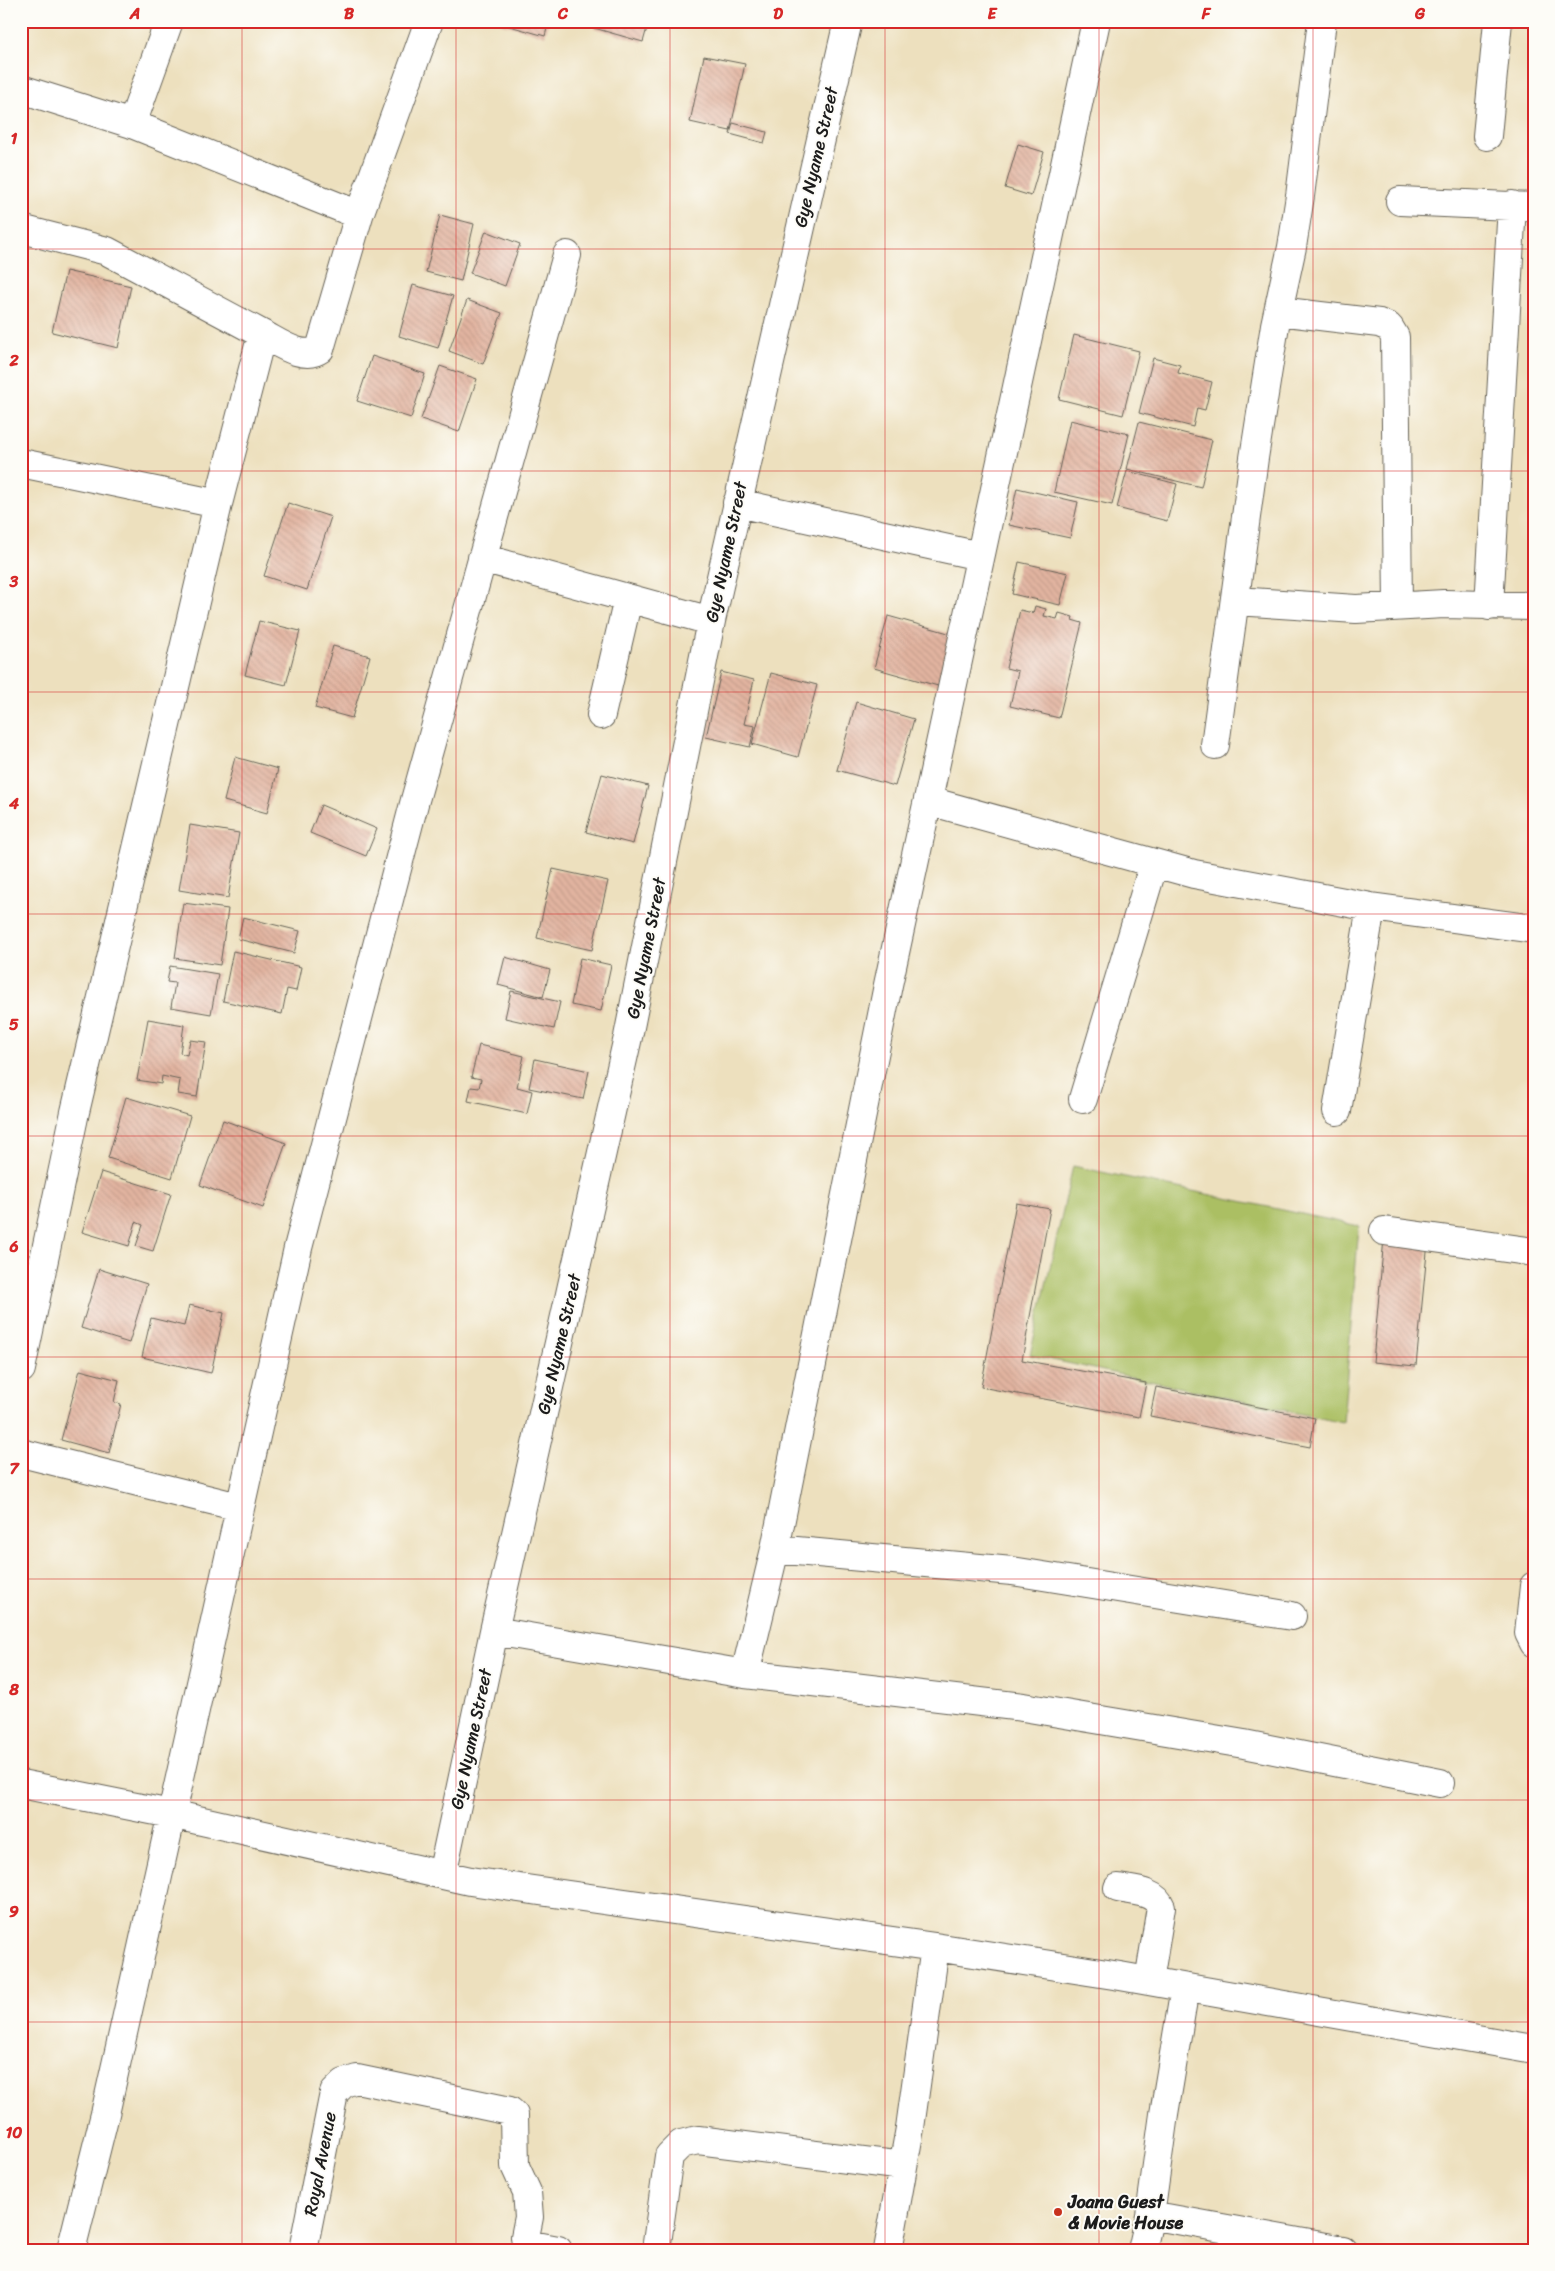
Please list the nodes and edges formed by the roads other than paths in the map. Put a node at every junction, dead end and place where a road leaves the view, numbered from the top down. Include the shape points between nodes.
1 (169, 21) edge
2 (429, 21) edge
3 (848, 21) edge
4 (1096, 21) edge
5 (1322, 21) edge
6 (1498, 21) edge
7 (21, 89) edge
8 (132, 124) junction
9 (1487, 136) dead end
10 (1400, 202) dead end
11 (1523, 206) edge
12 (359, 215) junction
13 (21, 228) edge
14 (567, 254) dead end
15 (1278, 311) junction
16 (262, 334) junction
17 (21, 463) edge
18 (737, 503) junction
19 (218, 504) junction
20 (980, 556) junction
21 (482, 558) junction
22 (628, 599) junction
23 (1236, 601) junction
24 (1398, 606) junction
25 (1489, 606) junction
26 (1534, 606) edge
27 (711, 621) junction
28 (601, 715) dead end
29 (1215, 745) dead end
30 (928, 801) junction
31 (1154, 863) junction
32 (1371, 907) junction
33 (1534, 929) edge
34 (1083, 1098) dead end
35 (1337, 1110) dead end
36 (1384, 1231) dead end
37 (1534, 1252) edge
38 (21, 1368) edge
39 (21, 1452) edge
40 (239, 1507) junction
41 (775, 1549) junction
42 (1534, 1586) edge
43 (1292, 1616) dead end
44 (494, 1631) junction
45 (1534, 1643) edge
46 (745, 1674) junction
47 (1440, 1783) dead end
48 (21, 1784) edge
49 (171, 1814) junction
50 (442, 1875) junction
51 (1118, 1888) dead end
52 (935, 1947) junction
53 (1149, 1981) junction
54 (1185, 1988) junction
55 (1534, 2048) edge
56 (904, 2166) junction
57 (1150, 2215) junction
58 (71, 2250) edge
59 (303, 2250) edge
60 (558, 2250) edge
61 (656, 2250) edge
62 (888, 2250) edge
63 (1142, 2250) edge
64 (1342, 2250) edge

1 - 8 street
2 - 12 street
3 - 18 street, Gye Nyame Street
4 - 20 street
5 - 15 street via 1300,196
6 - 9 street
7 - 8 street
8 - 12 street
10 - 11 street
11 - 25 street
12 - 16 street via 320,349 313,354 301,353
13 - 16 street via 106,251
14 - 21 street
15 - 23 street via 1246,513
15 - 24 street via 1379,323 1388,327 1395,337
16 - 19 street
17 - 19 street
18 - 20 street
18 - 27 street, Gye Nyame Street
19 - 38 street via 75,1112
20 - 30 street
21 - 22 street
21 - 40 street via 351,1040 298,1248
22 - 27 street
22 - 28 street
23 - 24 street via 1356,609
23 - 29 street
24 - 25 street
25 - 26 street
27 - 44 street, Gye Nyame Street via 628,1037
30 - 31 street
30 - 41 street
31 - 32 street via 1194,874
31 - 34 street
32 - 33 street
32 - 35 street
36 - 37 street
39 - 40 street
40 - 49 street
41 - 43 street via 1012,1571
41 - 46 street
42 - 45 street via 1529,1633
44 - 46 street
44 - 50 street, Gye Nyame Street
46 - 47 street via 1023,1707 1244,1744
48 - 49 street
49 - 50 street
49 - 58 street via 105,2114
50 - 52 street
51 - 53 street via 1150,1895 1158,1899 1162,1907
52 - 53 street
52 - 56 street
53 - 54 street
54 - 55 street
54 - 57 street
56 - 61 street via 698,2140 681,2144 669,2156
56 - 62 street
57 - 63 street
57 - 64 street
59 - 60 street, Royal Avenue via 334,2093 344,2083 357,2079 514,2114 515,2166 527,2192 526,2244

